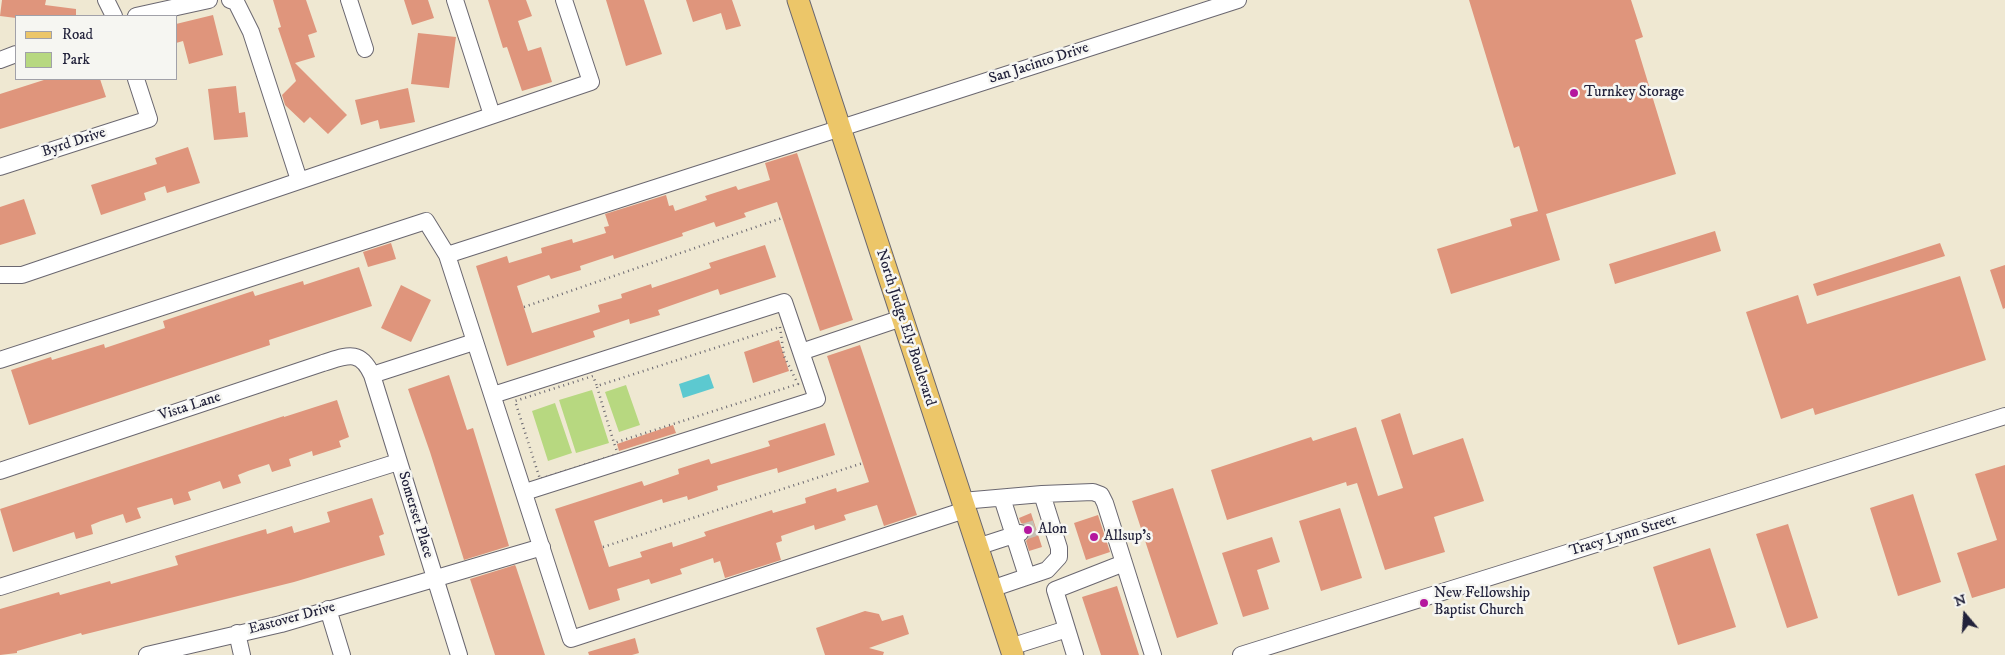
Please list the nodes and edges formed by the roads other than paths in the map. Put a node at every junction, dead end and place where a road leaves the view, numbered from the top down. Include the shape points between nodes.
1 (106, 0) edge
2 (209, 0) edge
3 (230, 0) edge
4 (349, 0) edge
5 (455, 0) edge
6 (564, 0) edge
7 (798, 0) edge
8 (1238, 0) edge
9 (114, 15) edge
10 (141, 15) edge
11 (365, 49) dead end
12 (15, 54) edge
13 (0, 60) edge
14 (136, 80) edge
15 (492, 115) junction
16 (839, 129) junction
17 (0, 167) edge
18 (299, 180) junction
19 (447, 255) junction
20 (0, 275) edge
21 (902, 318) junction
22 (474, 342) junction
23 (801, 352) junction
24 (0, 360) edge
25 (372, 376) junction
26 (493, 395) junction
27 (2005, 416) edge
28 (398, 462) junction
29 (0, 471) edge
30 (525, 492) junction
31 (1042, 494) junction
32 (1002, 498) junction
33 (963, 505) junction
34 (1017, 534) junction
35 (542, 547) junction
36 (977, 547) junction
37 (1124, 563) junction
38 (1047, 570) junction
39 (1027, 576) junction
40 (435, 580) junction
41 (0, 587) edge
42 (991, 589) junction
43 (1055, 590) junction
44 (328, 609) junction
45 (1067, 629) junction
46 (237, 633) junction
47 (574, 647) edge
48 (1012, 651) edge
49 (147, 655) edge
50 (242, 655) edge
51 (342, 655) edge
52 (459, 655) edge
53 (1075, 655) edge
54 (1153, 655) edge
55 (1241, 655) edge

1 - 9 street
2 - 10 street
3 - 18 street via 236,2 251,32
4 - 11 street
5 - 15 street
6 - 15 street via 591,82
7 - 16 main road, North Judge Ely Boulevard
8 - 16 street, San Jacinto Drive
12 - 13 street
14 - 17 street, Byrd Drive via 149,119
15 - 18 street
16 - 19 street, San Jacinto Drive
16 - 21 main road, North Judge Ely Boulevard
18 - 20 street via 22,275
19 - 22 street
19 - 24 street via 426,221
21 - 23 street
21 - 33 main road, North Judge Ely Boulevard
22 - 25 street
22 - 26 street
23 - 26 street via 784,302
23 - 30 street via 817,399
25 - 28 street, Somerset Place
25 - 29 street, Vista Lane via 367,365 350,355
26 - 30 street
27 - 55 street, Tracy Lynn Street
28 - 40 street, Somerset Place
28 - 41 street
30 - 35 street
31 - 32 street
31 - 37 street via 1093,492 1101,495
31 - 38 street via 1043,525 1059,548 1059,557
32 - 33 street
32 - 34 street
33 - 36 main road, North Judge Ely Boulevard
33 - 47 street
34 - 36 street
34 - 39 street
35 - 40 street, Eastover Drive
35 - 47 street
36 - 42 main road, North Judge Ely Boulevard
37 - 43 street
37 - 54 street
38 - 39 street
38 - 43 street
39 - 42 street
40 - 44 street, Eastover Drive
40 - 52 street, Somerset Place
42 - 48 main road, North Judge Ely Boulevard
43 - 45 street
44 - 46 street, Eastover Drive via 281,624
44 - 51 street
45 - 48 street
45 - 53 street
46 - 49 street, Eastover Drive
46 - 50 street

